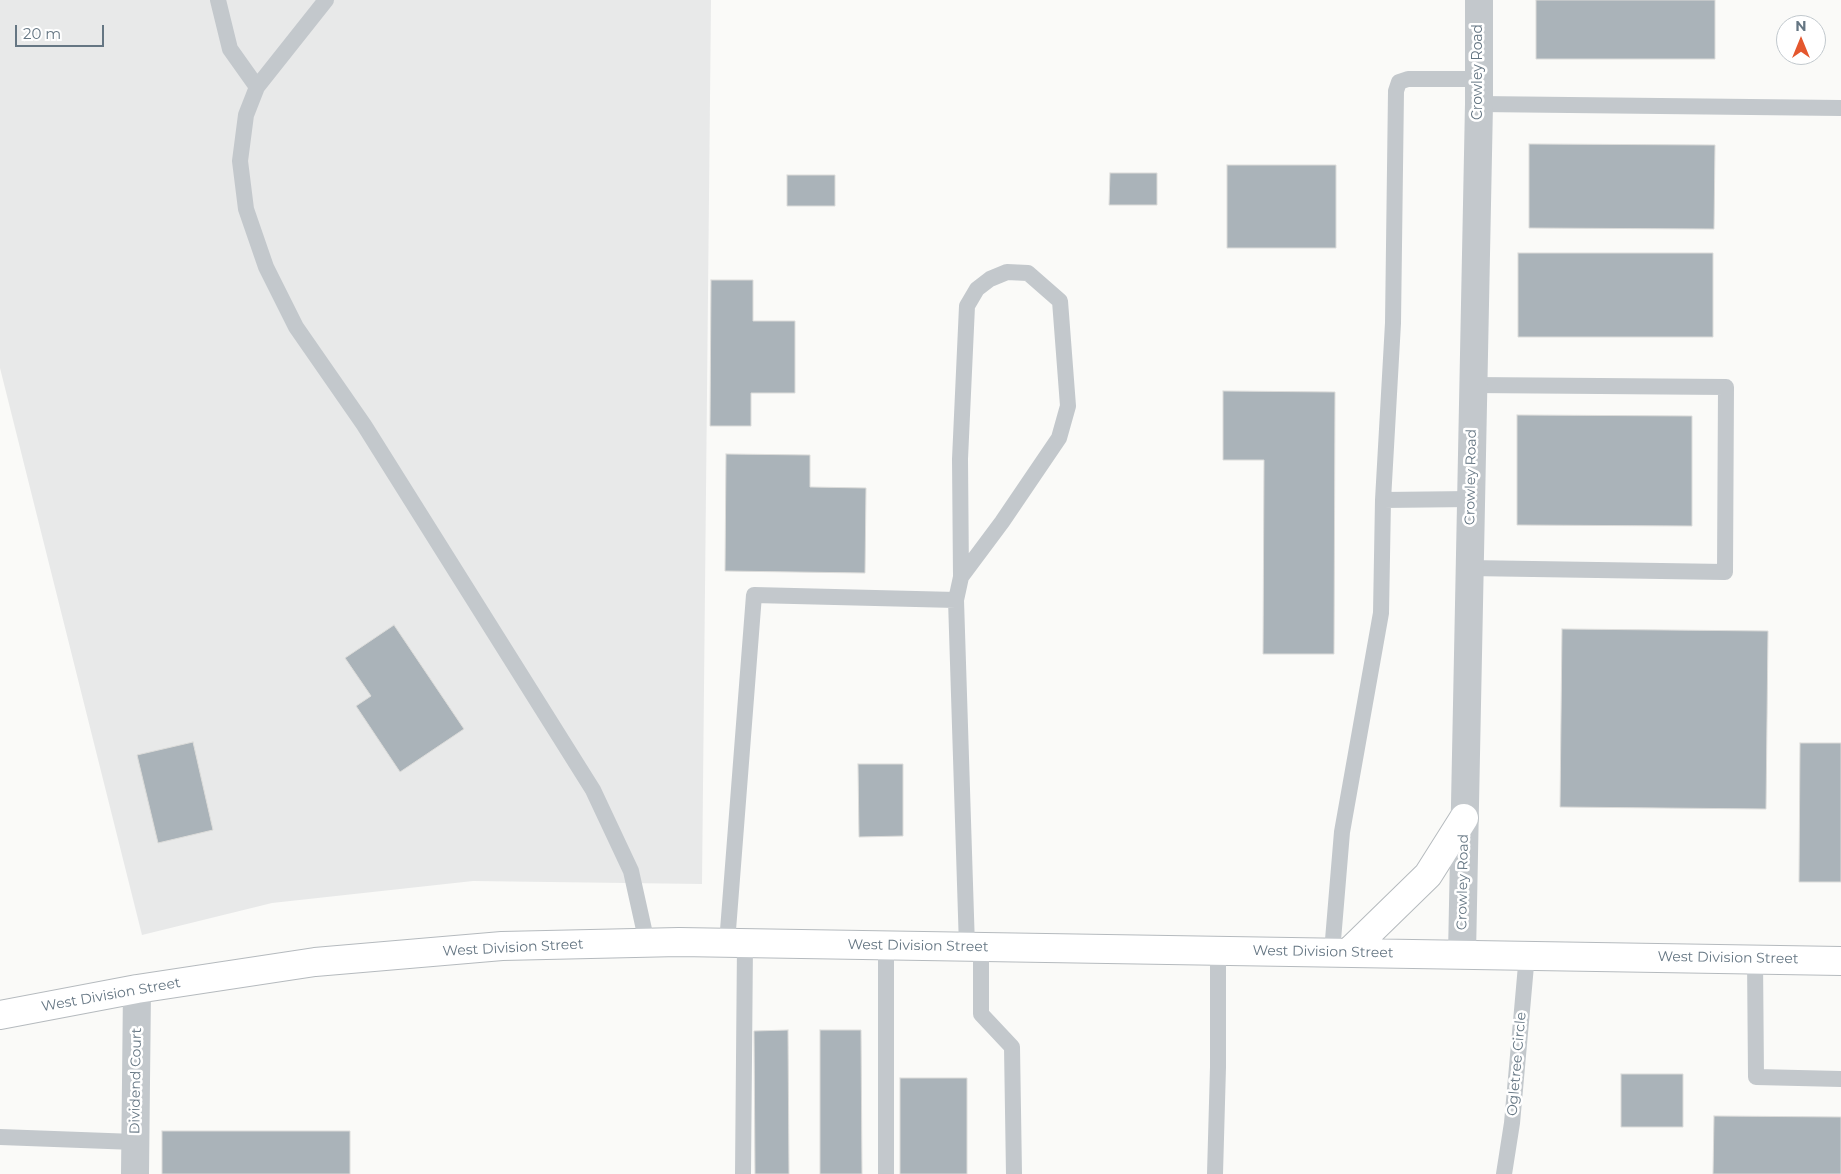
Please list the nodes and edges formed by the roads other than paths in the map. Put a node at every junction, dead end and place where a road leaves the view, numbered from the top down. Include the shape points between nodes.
1 (218, 0) edge
2 (326, 0) edge
3 (1479, 0) edge
4 (257, 87) junction
5 (1479, 92) junction
6 (1841, 108) edge
7 (1473, 385) junction
8 (1471, 498) junction
9 (1382, 500) junction
10 (1469, 568) junction
11 (961, 577) junction
12 (956, 600) junction
13 (1464, 818) junction
14 (647, 943) junction
15 (736, 943) junction
16 (886, 946) junction
17 (974, 947) junction
18 (1218, 951) junction
19 (1341, 952) junction
20 (1462, 954) junction
21 (1527, 954) junction
22 (1755, 958) junction
23 (1841, 961) edge
24 (137, 989) junction
25 (0, 1015) edge
26 (1841, 1079) edge
27 (0, 1137) edge
28 (135, 1142) junction
29 (135, 1174) edge
30 (744, 1174) edge
31 (886, 1174) edge
32 (1014, 1174) edge
33 (1215, 1174) edge
34 (1504, 1174) edge

1 - 4 lane via 230,49
2 - 4 lane
3 - 5 street, Crowley Road
4 - 14 lane via 246,115 240,161 246,209 266,267 296,327 364,425 593,790 631,871
5 - 6 lane
5 - 7 street, Crowley Road
5 - 9 lane via 1408,79 1399,82 1396,91 1393,323
7 - 8 street, Crowley Road
7 - 10 lane via 1726,387 1725,572
8 - 9 lane
8 - 10 street, Crowley Road
9 - 19 lane via 1381,613 1342,832
10 - 13 street, Crowley Road
11 - 11 lane via 1059,438 1068,406 1060,301 1028,273 1008,272 990,279 977,288 967,306 960,460
11 - 12 lane
12 - 15 lane via 754,595
12 - 17 lane
13 - 19 main road via 1428,875
13 - 20 street, Crowley Road
14 - 15 main road, West Division Street
14 - 24 main road, West Division Street via 502,946 315,962
15 - 16 main road, West Division Street
15 - 30 lane
16 - 17 main road, West Division Street
16 - 31 lane
17 - 18 main road, West Division Street
17 - 32 lane via 981,1014 1012,1047
18 - 19 main road, West Division Street
18 - 33 lane
19 - 20 main road, West Division Street
20 - 21 main road, West Division Street
21 - 22 main road, West Division Street
21 - 34 lane, Ogletree Circle via 1512,1123
22 - 23 main road, West Division Street
22 - 26 lane via 1756,1077
24 - 25 main road, West Division Street
24 - 28 street, Dividend Court
27 - 28 lane
28 - 29 street, Dividend Court

